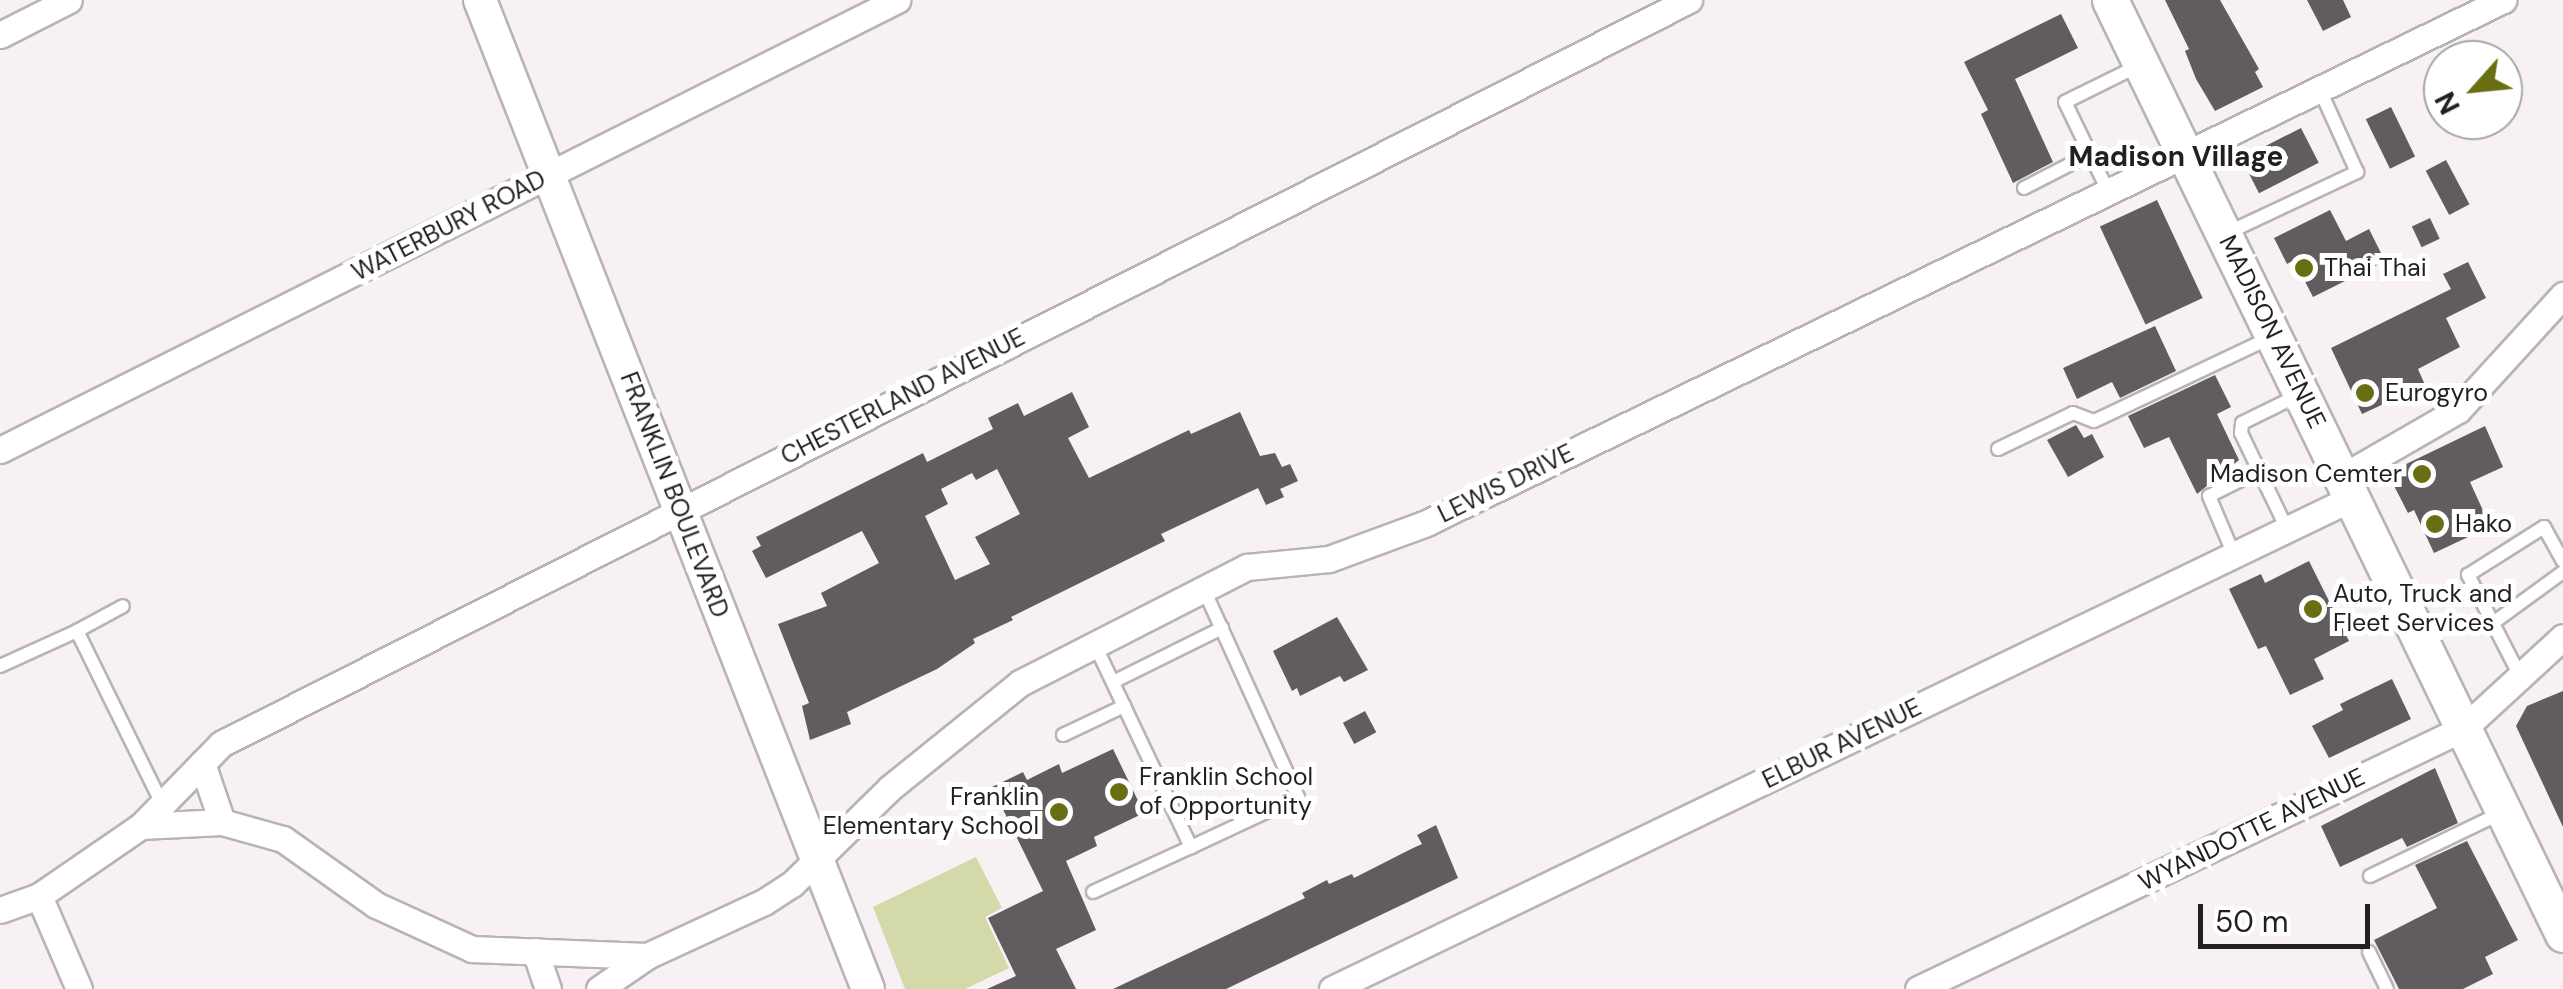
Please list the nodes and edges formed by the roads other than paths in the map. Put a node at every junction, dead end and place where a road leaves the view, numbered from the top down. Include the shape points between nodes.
1 (69, 0) edge
2 (480, 0) edge
3 (897, 0) edge
4 (1689, 0) edge
5 (2110, 0) edge
6 (2504, 0) edge
7 (0, 34) edge
8 (2142, 64) junction
9 (2320, 90) junction
10 (2090, 154) junction
11 (2187, 155) junction
12 (549, 176) junction
13 (2024, 188) dead end
14 (2109, 193) junction
15 (2225, 234) junction
16 (2563, 296) edge
17 (2274, 336) junction
18 (2302, 394) junction
19 (1998, 448) dead end
20 (0, 450) edge
21 (2259, 471) junction
22 (2347, 488) junction
23 (680, 510) junction
24 (2287, 530) junction
25 (2234, 555) junction
26 (2563, 561) edge
27 (2563, 572) edge
28 (1204, 590) junction
29 (123, 606) dead end
30 (2494, 623) junction
31 (1222, 628) junction
32 (77, 631) junction
33 (2563, 638) edge
34 (1095, 645) junction
35 (0, 666) edge
36 (2520, 676) junction
37 (1112, 682) junction
38 (1124, 706) junction
39 (2464, 728) junction
40 (1063, 735) dead end
41 (202, 763) junction
42 (162, 804) junction
43 (2504, 812) junction
44 (222, 822) junction
45 (141, 826) junction
46 (1191, 847) junction
47 (817, 861) junction
48 (2370, 876) dead end
49 (1093, 892) dead end
50 (39, 896) junction
51 (0, 910) edge
52 (2563, 934) edge
53 (535, 952) junction
54 (2368, 952) dead end
55 (648, 956) junction
56 (79, 989) edge
57 (548, 989) edge
58 (599, 989) edge
59 (868, 989) edge
60 (1332, 989) edge
61 (1918, 989) edge
62 (2387, 989) edge

1 - 7 street
2 - 12 street, FRANKLIN BOULEVARD
3 - 12 street, WATERBURY ROAD
4 - 23 street, CHESTERLAND AVENUE
5 - 8 main road, MADISON AVENUE
6 - 9 street, LEWIS DRIVE
8 - 10 lane via 2065,102
8 - 11 main road, MADISON AVENUE
9 - 11 street, LEWIS DRIVE
9 - 15 lane via 2357,172
10 - 13 lane
10 - 14 lane
11 - 14 street, LEWIS DRIVE
11 - 15 main road, MADISON AVENUE
12 - 20 street, WATERBURY ROAD
12 - 23 street, FRANKLIN BOULEVARD
14 - 28 street, LEWIS DRIVE via 1424,524 1329,559 1247,567
15 - 17 main road, MADISON AVENUE
16 - 22 street, ELBUR AVENUE via 2458,410
17 - 18 main road, MADISON AVENUE
17 - 19 lane via 2094,421 2073,412
18 - 21 lane via 2242,423
18 - 22 main road, MADISON AVENUE
21 - 24 lane
21 - 25 lane via 2208,496
22 - 24 street, ELBUR AVENUE
22 - 39 main road, MADISON AVENUE
23 - 41 street, CHESTERLAND AVENUE via 220,744
23 - 47 street, FRANKLIN BOULEVARD
24 - 25 street, ELBUR AVENUE
25 - 60 street, ELBUR AVENUE
26 - 30 lane via 2544,527 2468,575
27 - 30 lane
28 - 31 lane
28 - 34 street, LEWIS DRIVE
29 - 32 lane
30 - 36 lane
31 - 37 lane
31 - 46 lane via 1298,797
32 - 35 lane
32 - 42 lane
33 - 36 street, WYANDOTTE AVENUE
34 - 37 lane
34 - 47 street, LEWIS DRIVE via 1020,683 890,788
36 - 39 street, WYANDOTTE AVENUE
37 - 38 lane
38 - 40 lane
38 - 46 lane
39 - 43 main road, MADISON AVENUE
39 - 61 street, WYANDOTTE AVENUE
41 - 42 street, CHESTERLAND AVENUE
41 - 44 street
42 - 45 street, CHESTERLAND AVENUE
43 - 48 lane
43 - 52 main road, MADISON AVENUE
44 - 45 street, LEWIS DRIVE
44 - 53 street, LEWIS DRIVE via 282,839 376,904 472,949
45 - 50 street
46 - 49 lane
47 - 55 street, LEWIS DRIVE via 764,902
47 - 59 street, FRANKLIN BOULEVARD
50 - 51 street
50 - 56 street
53 - 55 street, LEWIS DRIVE
53 - 57 street
54 - 62 lane
55 - 58 street

